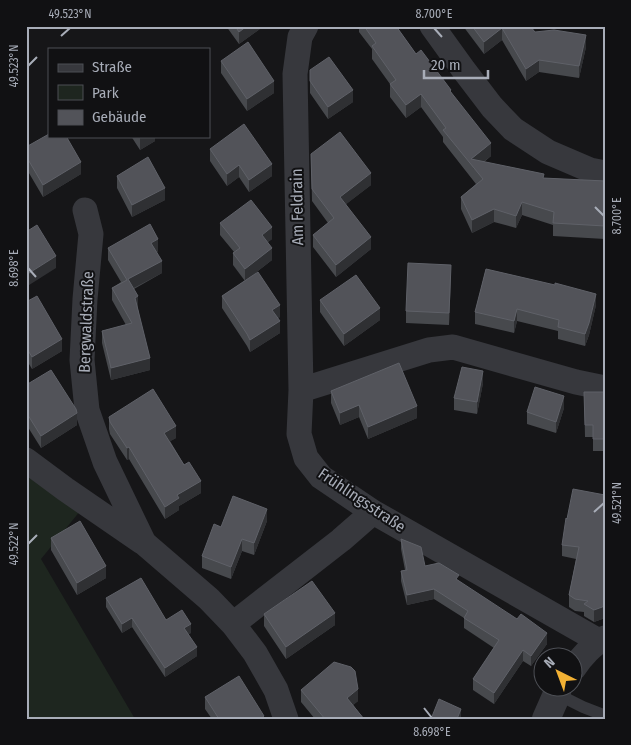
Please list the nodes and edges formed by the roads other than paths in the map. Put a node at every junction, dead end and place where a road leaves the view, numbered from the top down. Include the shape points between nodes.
1 (306, 26) edge
2 (432, 26) edge
3 (605, 173) edge
4 (85, 210) dead end
5 (605, 388) edge
6 (301, 390) junction
7 (26, 460) edge
8 (374, 512) junction
9 (144, 543) junction
10 (233, 624) junction
11 (602, 639) edge
12 (584, 656) edge
13 (558, 698) edge
14 (569, 698) edge
15 (605, 716) edge
16 (286, 719) edge
17 (546, 719) edge

1 - 6 street, Am Feldrain via 300,37 295,74
2 - 3 street via 492,107 514,129 548,152
4 - 9 street, Bergwaldstraße via 91,234 82,360 87,410 105,462
5 - 6 street via 453,347 429,350
6 - 8 street, Frühlingsstraße via 299,434 306,458 321,477
7 - 9 street, Bergwaldstraße
8 - 10 street
8 - 11 street, Frühlingsstraße
9 - 10 street, Bergwaldstraße
10 - 16 street, Bergwaldstraße via 276,690
11 - 12 street
13 - 17 street
14 - 15 lane

